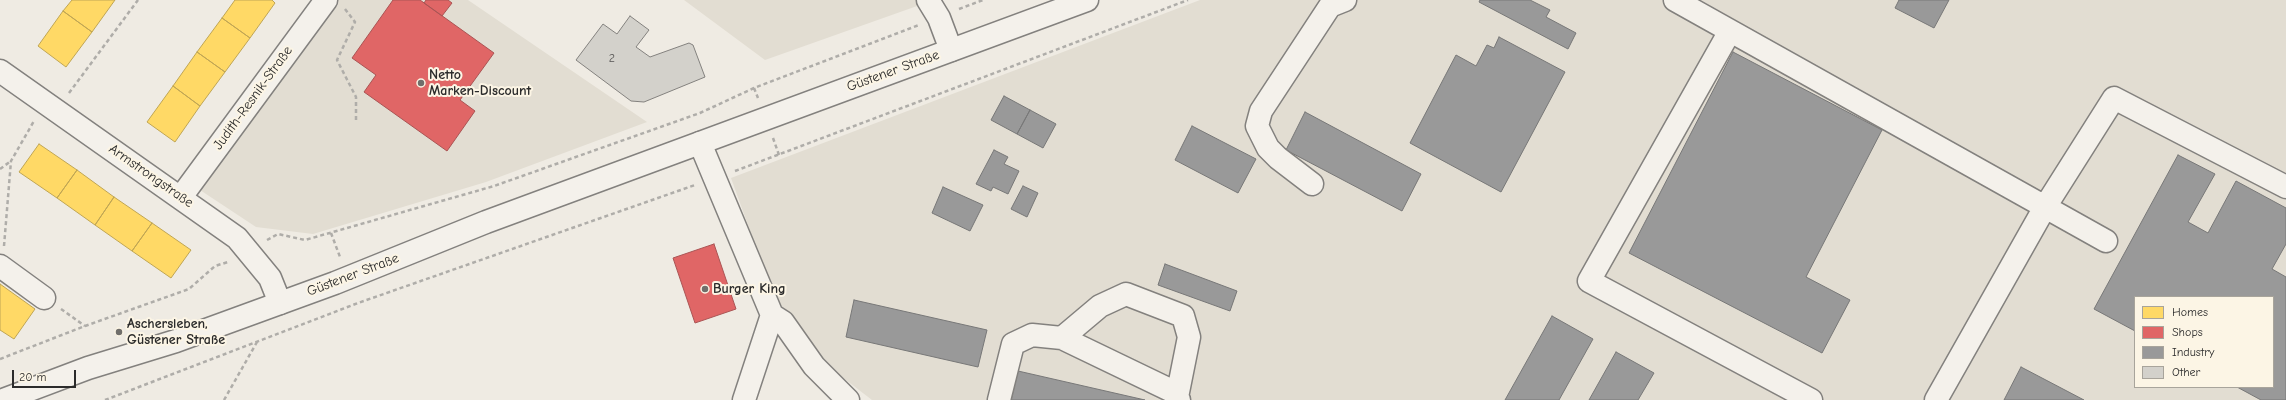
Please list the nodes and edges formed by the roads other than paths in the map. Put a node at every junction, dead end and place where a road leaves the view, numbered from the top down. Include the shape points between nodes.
1 (1087, 0) edge
2 (1345, 0) edge
3 (1675, 0) edge
4 (333, 3) edge
5 (933, 9) edge
6 (1730, 31) junction
7 (951, 50) junction
8 (0, 71) edge
9 (700, 143) junction
10 (1312, 184) dead end
11 (2286, 187) edge
12 (181, 197) junction
13 (2045, 207) junction
14 (2106, 241) dead end
15 (1, 267) edge
16 (44, 298) road end
17 (280, 303) junction
18 (772, 315) junction
19 (1062, 338) junction
20 (1178, 399) edge
21 (3, 400) edge
22 (744, 400) edge
23 (848, 400) edge
24 (999, 400) edge
25 (1811, 400) edge
26 (1936, 400) edge

1 - 7 main road, Güstener Straße
2 - 10 main road via 1330,6 1261,111 1257,126 1268,148
3 - 6 main road
4 - 12 main road, Judith-Resnik-Straße
5 - 7 main road
6 - 13 main road
6 - 25 main road via 1589,281
7 - 9 main road, Güstener Straße
8 - 12 main road, Armstrongstraße
9 - 17 main road, Güstener Straße via 486,222
9 - 18 main road
11 - 13 main road via 2114,98
12 - 17 main road, Armstrongstraße via 222,225 249,251 270,278
13 - 14 main road
13 - 26 main road
15 - 16 main road
17 - 21 main road, Güstener Straße via 176,341 88,368
18 - 22 main road
18 - 23 main road via 783,322 814,366
19 - 20 main road via 1172,391
19 - 20 main road via 1100,306 1126,294 1183,316 1189,337
19 - 24 main road via 1032,335 1013,344

